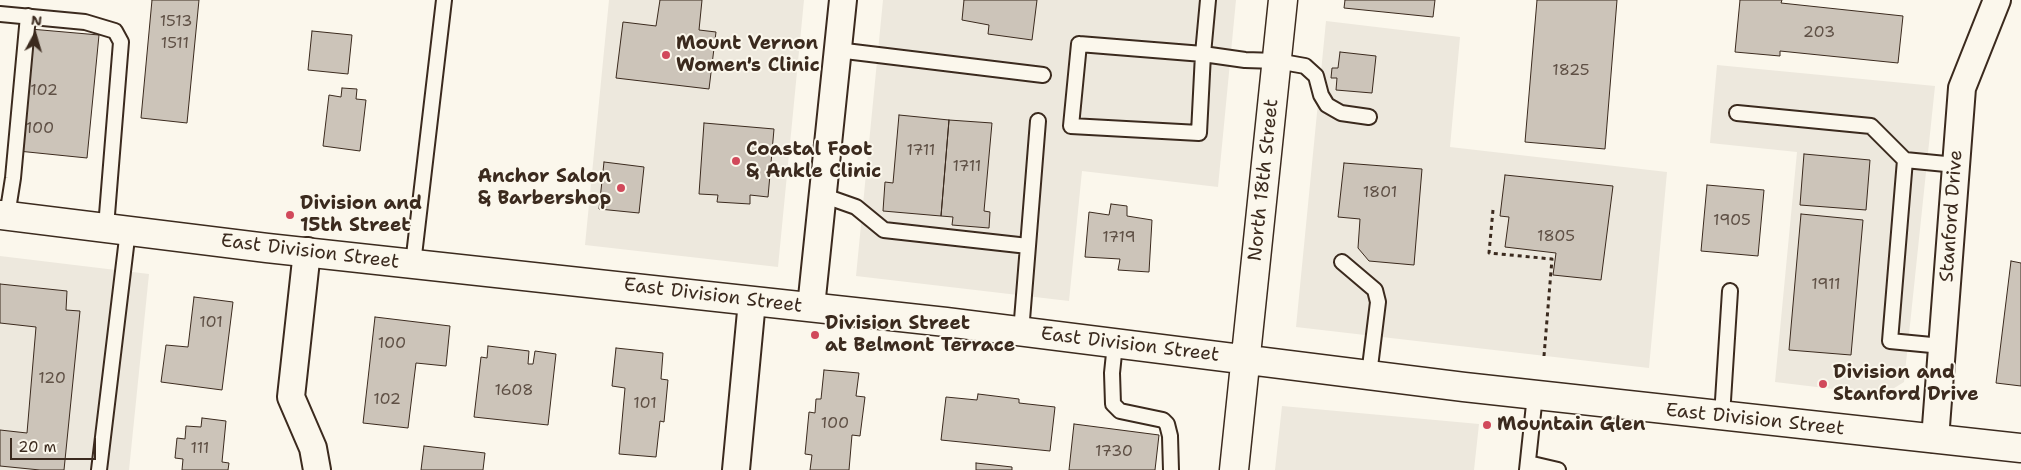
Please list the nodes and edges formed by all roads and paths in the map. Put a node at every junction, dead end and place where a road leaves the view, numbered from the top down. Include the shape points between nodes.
1 (444, 0) edge
2 (843, 0) edge
3 (1208, 0) edge
4 (1284, 0) edge
5 (1997, 0) edge
6 (0, 14) edge
7 (28, 16) junction
8 (838, 50) junction
9 (1204, 54) junction
10 (1277, 61) junction
11 (1043, 75) dead end
12 (1737, 113) dead end
13 (1369, 117) dead end
14 (1038, 121) dead end
15 (1905, 160) junction
16 (1956, 165) junction
17 (822, 195) junction
18 (1493, 210) dead end
19 (4, 216) edge
20 (117, 229) junction
21 (1028, 246) junction
22 (307, 252) junction
23 (1342, 262) dead end
24 (412, 264) junction
25 (1730, 291) dead end
26 (752, 301) junction
27 (811, 307) junction
28 (1021, 332) junction
29 (1115, 344) junction
30 (1942, 346) junction
31 (1544, 356) dead end
32 (1245, 359) junction
33 (1369, 375) junction
34 (1536, 396) junction
35 (1722, 416) junction
36 (1935, 439) junction
37 (2021, 448) edge
38 (1528, 467) edge
39 (100, 470) edge
40 (317, 470) edge
41 (736, 470) edge
42 (1171, 470) edge
43 (1234, 470) edge
44 (1558, 470) edge

1 - 24 lane
2 - 8 street
3 - 9 lane
4 - 10 street, North 18th Street
5 - 16 street, Stanford Drive via 1962,88
6 - 7 lane
7 - 19 lane via 13,178
7 - 20 lane via 85,22 115,31 121,42
8 - 11 lane
8 - 17 street
9 - 9 lane via 1079,44 1071,126 1199,133
9 - 10 lane
10 - 13 lane via 1305,66 1316,76 1327,106
10 - 32 street, North 18th Street
12 - 15 lane via 1871,126
14 - 21 lane
15 - 16 lane
15 - 30 lane via 1890,341
16 - 30 street, Stanford Drive
17 - 21 lane via 856,207 884,230
17 - 27 street
18 - 31 path via 1488,253 1552,259
19 - 20 street, East Division Street
20 - 22 street, East Division Street
20 - 39 lane
21 - 28 lane
22 - 24 street, East Division Street
22 - 40 street via 291,397 312,448
23 - 33 lane via 1375,290 1378,302
24 - 26 street, East Division Street
25 - 35 lane
26 - 27 street, East Division Street
26 - 41 street
27 - 28 street, East Division Street
28 - 29 street, East Division Street
29 - 32 street, East Division Street
29 - 42 lane via 1113,404 1120,411 1163,420 1167,424
30 - 36 street, Stanford Drive
32 - 33 street, East Division Street
32 - 43 street, North 18th Street
33 - 34 street, East Division Street
34 - 35 street, East Division Street
34 - 38 lane
35 - 36 street, East Division Street
36 - 37 street, East Division Street
38 - 44 lane

